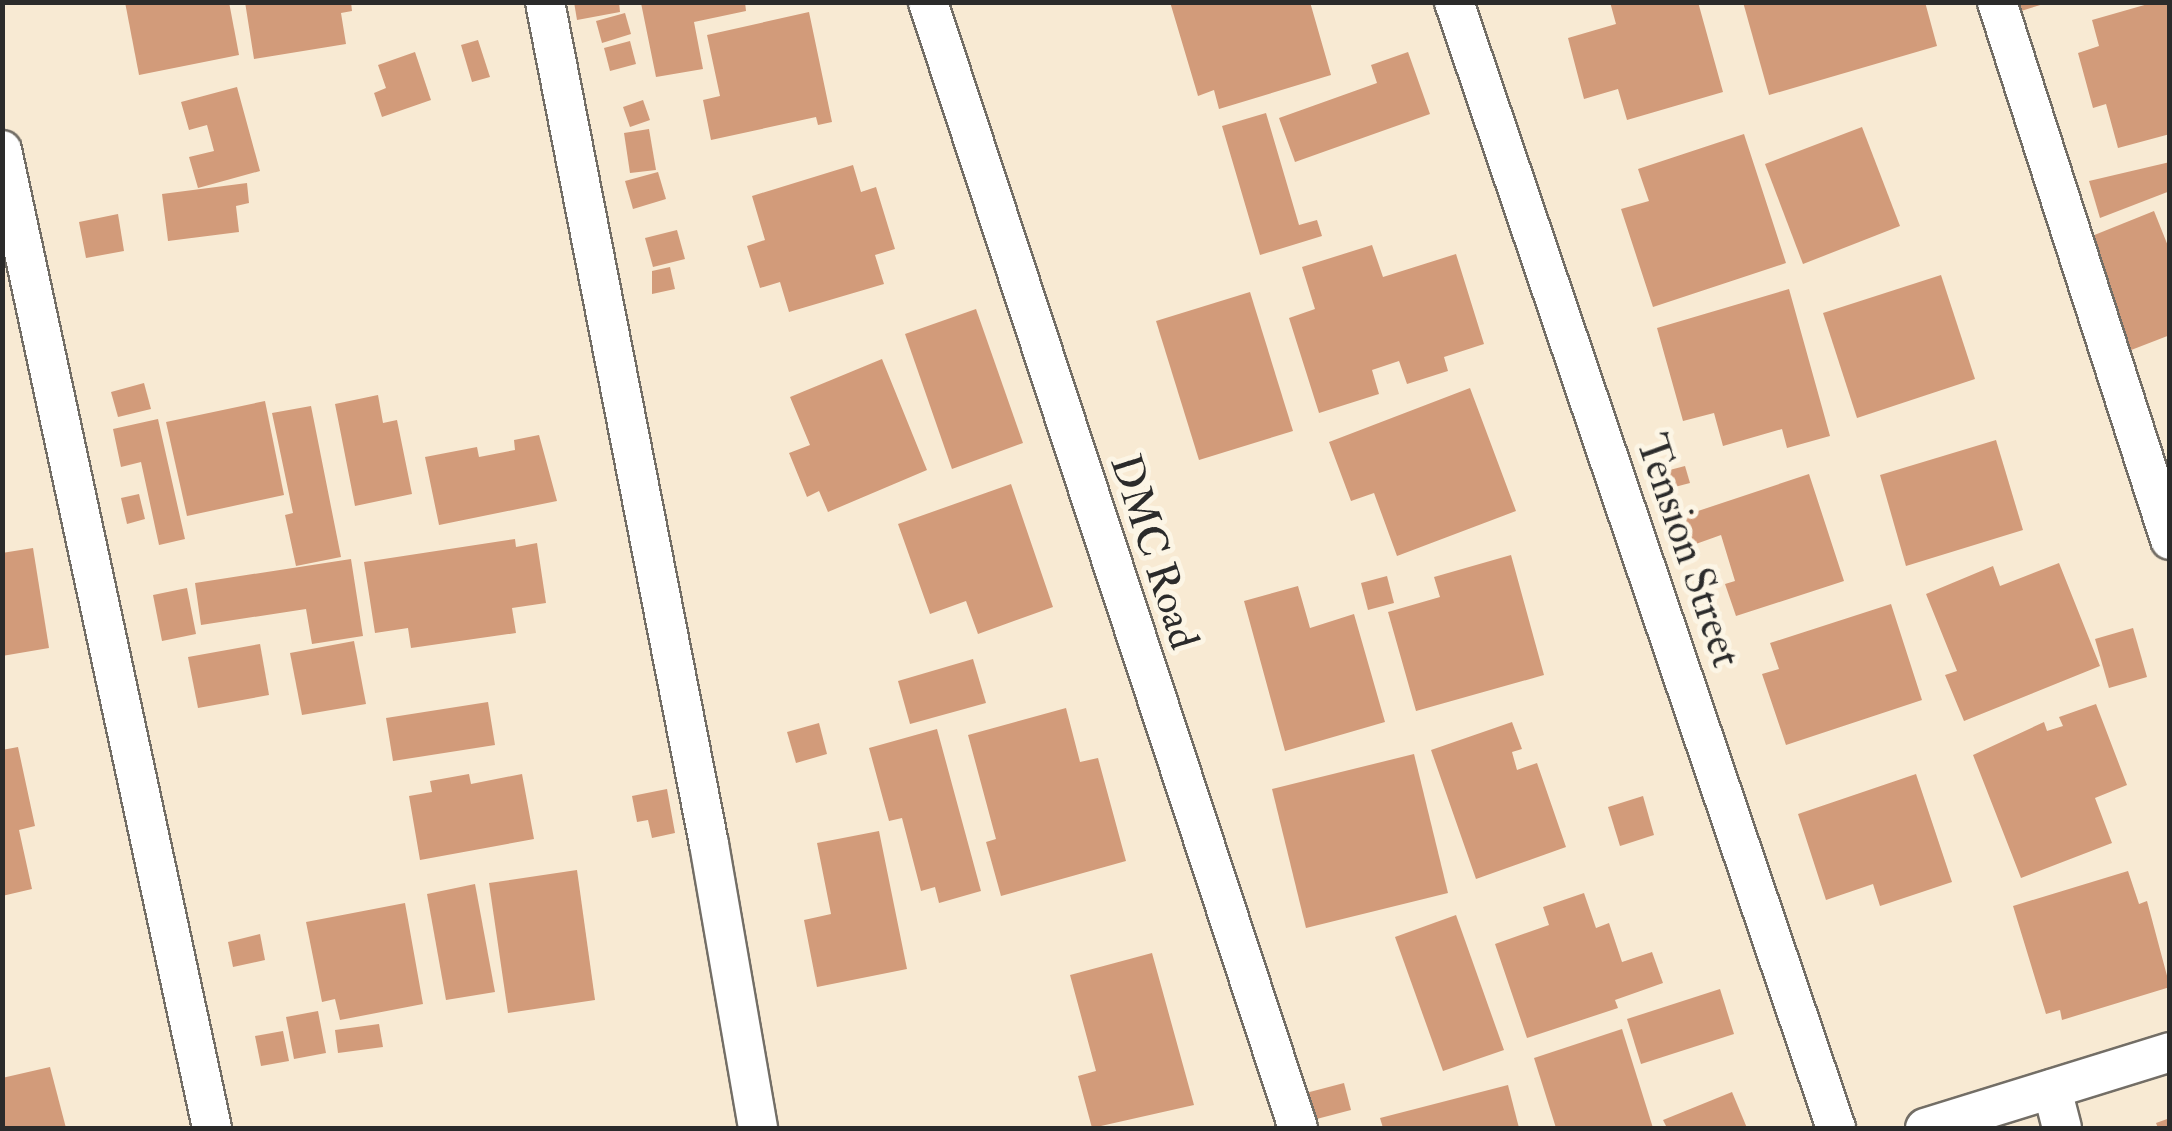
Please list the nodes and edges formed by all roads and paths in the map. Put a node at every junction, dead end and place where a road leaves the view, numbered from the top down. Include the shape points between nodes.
1 (544, 2) edge
2 (928, 2) edge
3 (1454, 2) edge
4 (1998, 2) edge
5 (2, 150) edge
6 (2170, 540) edge
7 (2170, 1052) edge
8 (2052, 1089) junction
9 (212, 1128) edge
10 (758, 1128) edge
11 (1298, 1128) edge
12 (1836, 1128) edge
13 (1924, 1128) edge
14 (2062, 1128) edge

1 - 10 street
2 - 11 street, DMC Road
3 - 12 street, Tension Street
4 - 6 street
5 - 9 street
7 - 8 street
8 - 13 street
8 - 14 street

